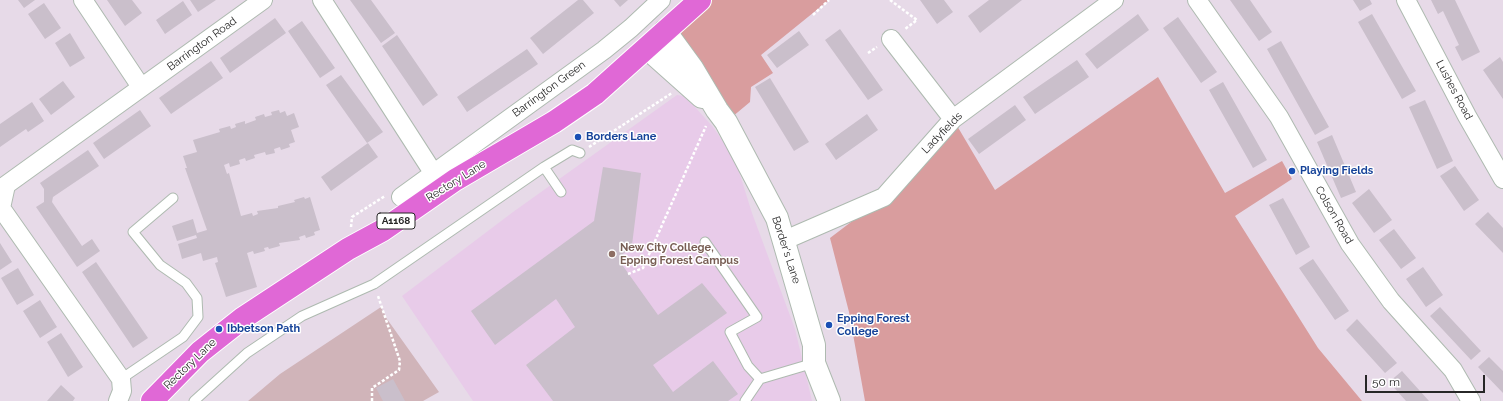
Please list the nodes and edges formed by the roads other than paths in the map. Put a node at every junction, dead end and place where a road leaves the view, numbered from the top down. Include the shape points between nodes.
1 (83, 0) edge
2 (263, 0) edge
3 (322, 0) edge
4 (661, 0) edge
5 (700, 0) edge
6 (1114, 0) edge
7 (1197, 0) edge
8 (1406, 0) edge
9 (665, 31) junction
10 (891, 39) dead end
11 (647, 48) junction
12 (141, 88) junction
13 (713, 114) junction
14 (953, 119) junction
15 (580, 153) road end
16 (544, 167) junction
17 (434, 174) junction
18 (1503, 179) edge
19 (561, 192) dead end
20 (401, 197) road end
21 (173, 198) dead end
22 (785, 240) junction
23 (705, 242) dead end
24 (814, 363) junction
25 (120, 379) junction
26 (760, 379) junction
27 (118, 401) edge
28 (152, 401) edge
29 (194, 401) edge
30 (744, 401) edge
31 (829, 401) edge
32 (1471, 401) edge

1 - 12 street
2 - 12 street, Barrington Road
3 - 17 street
4 - 17 street, Barrington Green via 604,50
5 - 9 main road, A1168
6 - 14 street, Ladyfields
7 - 32 street, Colson Road via 1279,117 1350,244 1391,301 1453,370
8 - 18 street, Lushes Road
9 - 11 main road, A1168
9 - 13 street, Border's Lane via 692,68
10 - 14 street
11 - 13 street, Border's Lane
11 - 28 main road, Rectory Lane / A1168 via 595,94 554,122 455,180 383,230 348,249 243,318 200,352
12 - 25 street via 6,185 1,208
13 - 22 street, Border's Lane via 726,122 774,211
14 - 22 street, Ladyfields via 884,197
15 - 16 lane via 572,150
16 - 19 lane
16 - 29 lane via 374,284 302,316 247,353
17 - 20 street, Barrington Green
21 - 25 lane via 133,232 160,265 186,283 197,298 198,317 183,337
22 - 24 street, Border's Lane via 814,346
23 - 26 lane via 757,317 730,332 748,366
24 - 26 lane
24 - 31 street, Border's Lane
25 - 27 street via 122,391
26 - 30 lane

